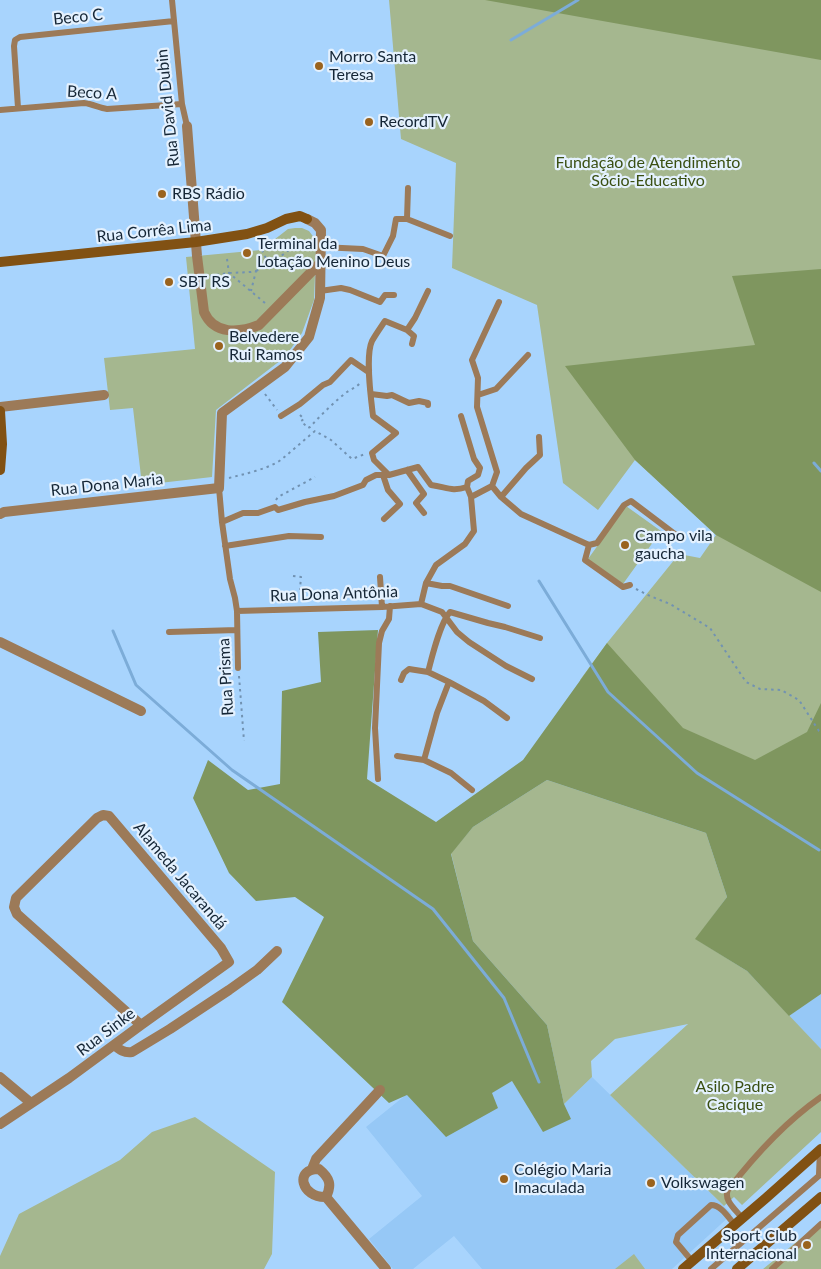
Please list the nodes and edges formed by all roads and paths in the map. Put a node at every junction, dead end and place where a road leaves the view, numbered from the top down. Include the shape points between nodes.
1 (172, 0) edge
2 (174, 21) junction
3 (182, 104) junction
4 (18, 108) junction
5 (0, 110) edge
6 (187, 126) joint
7 (408, 188) dead end
8 (407, 219) junction
9 (450, 236) dead end
10 (196, 242) junction
11 (297, 244) dead end
12 (321, 246) junction
13 (262, 250) dead end
14 (227, 259) dead end
15 (0, 262) edge
16 (321, 262) junction
17 (269, 265) junction
18 (256, 271) junction
19 (229, 272) junction
20 (209, 276) dead end
21 (251, 291) junction
22 (320, 291) junction
23 (428, 291) dead end
24 (394, 295) dead end
25 (499, 302) dead end
26 (265, 303) dead end
27 (407, 330) junction
28 (412, 344) dead end
29 (528, 355) dead end
30 (368, 371) junction
31 (259, 386) junction
32 (371, 394) junction
33 (104, 395) dead end
34 (478, 395) junction
35 (428, 405) dead end
36 (0, 407) edge
37 (293, 407) junction
38 (0, 411) edge
39 (282, 416) joint
40 (461, 416) dead end
41 (539, 438) dead end
42 (372, 453) junction
43 (0, 470) edge
44 (407, 470) junction
45 (386, 475) junction
46 (315, 477) dead end
47 (219, 484) junction
48 (492, 486) junction
49 (467, 487) junction
50 (471, 497) junction
51 (501, 497) junction
52 (275, 507) junction
53 (424, 513) dead end
54 (0, 514) edge
55 (384, 519) dead end
56 (222, 522) junction
57 (676, 535) dead end
58 (321, 536) dead end
59 (589, 545) junction
60 (225, 546) junction
61 (293, 576) dead end
62 (380, 577) dead end
63 (426, 583) junction
64 (630, 585) joint
65 (421, 604) junction
66 (390, 606) junction
67 (508, 606) dead end
68 (382, 607) junction
69 (306, 609) junction
70 (237, 611) junction
71 (446, 618) junction
72 (237, 630) junction
73 (169, 632) dead end
74 (540, 638) dead end
75 (0, 642) edge
76 (238, 668) joint
77 (428, 672) junction
78 (532, 679) dead end
79 (400, 680) dead end
80 (449, 682) junction
81 (141, 711) dead end
82 (507, 718) dead end
83 (821, 732) edge
84 (244, 740) dead end
85 (398, 756) dead end
86 (424, 760) junction
87 (378, 778) dead end
88 (472, 790) dead end
89 (278, 951) dead end
90 (229, 962) joint
91 (141, 1025) junction
92 (114, 1045) junction
93 (0, 1077) edge
94 (380, 1090) dead end
95 (821, 1097) edge
96 (30, 1103) junction
97 (0, 1124) edge
98 (821, 1150) edge
99 (312, 1169) junction
100 (821, 1173) edge
101 (326, 1197) junction
102 (821, 1197) edge
103 (738, 1221) junction
104 (821, 1224) edge
105 (692, 1262) junction
106 (386, 1269) edge
107 (683, 1269) edge
108 (711, 1269) edge
109 (737, 1269) edge
110 (772, 1269) edge

1 - 2 lane, Rua David Dubin
2 - 3 lane, Rua David Dubin
2 - 4 lane, Beco C via 20,37 14,46
3 - 4 lane, Beco A via 107,109 84,102
3 - 6 lane, Rua David Dubin
4 - 5 lane, Beco A
6 - 10 street, Rua David Dubin
7 - 8 lane
8 - 9 lane
8 - 12 lane via 396,219 393,236 383,256 363,249
10 - 12 street, Rua Corrêa Lima via 247,234 300,216 322,230
10 - 15 street, Rua Corrêa Lima
10 - 16 street, Rua David Dubin via 204,312 214,326 226,330 247,330 260,325
11 - 17 path
12 - 16 street
13 - 17 path
14 - 19 path
16 - 22 street
17 - 18 path
18 - 19 path
18 - 21 path
19 - 20 path
19 - 21 path
21 - 26 path
22 - 24 lane via 341,288 380,302 385,295
22 - 31 street via 309,336 285,367
23 - 27 lane
25 - 34 lane via 472,360 478,378
27 - 28 lane via 414,336
27 - 30 lane via 385,321 372,342
29 - 34 lane via 496,389
30 - 32 lane
30 - 37 lane via 351,360 330,382
30 - 37 path via 358,386 308,428
31 - 39 path
31 - 47 street via 222,413
32 - 35 lane via 392,395 409,403 419,401
32 - 42 lane via 373,416 396,433
33 - 36 street
34 - 48 lane via 477,407 498,472
37 - 39 lane
38 - 43 street
40 - 49 lane via 474,459 480,468 478,475 468,481
41 - 51 lane via 540,455
42 - 45 lane
42 - 47 path via 352,459 315,431 280,460
44 - 45 lane
44 - 49 lane via 418,467 431,485 456,491
44 - 53 lane via 424,494 416,503
45 - 52 lane via 376,475 363,485 334,496 278,510
45 - 55 lane via 388,490 400,504
46 - 52 path via 278,497
47 - 54 street, Rua Dona Maria
47 - 56 lane
48 - 50 lane
48 - 51 lane
49 - 50 lane
50 - 63 lane via 474,531 465,544 436,565
51 - 59 lane via 521,514
52 - 56 lane via 258,513 242,513
56 - 60 lane
57 - 59 lane via 631,501 624,505 597,543
58 - 60 lane via 289,536
59 - 64 lane via 585,560 623,587
60 - 70 lane
61 - 69 path via 301,577 300,589 305,590
62 - 68 lane
63 - 65 lane
63 - 67 lane via 450,586
64 - 83 path via 710,628 746,682 760,689 781,690 799,700
65 - 66 lane, Rua Dona Antônia
65 - 71 lane, Rua Dona Antônia via 442,612
66 - 68 lane, Rua Dona Antônia
66 - 87 lane via 389,619 379,643 375,728
68 - 69 lane, Rua Dona Antônia
69 - 70 lane, Rua Dona Antônia
70 - 72 lane, Rua Prisma
71 - 74 lane via 450,612
71 - 77 lane
71 - 78 lane, Rua Dona Antônia via 469,642
72 - 73 lane
72 - 76 lane, Rua Prisma
75 - 81 street
76 - 84 path, Rua Prisma
77 - 79 lane via 409,669
77 - 80 lane
80 - 82 lane
80 - 86 lane
85 - 86 lane
86 - 88 lane via 451,773
89 - 92 street via 229,990 132,1052 126,1053
90 - 91 street, Rua Sinke
90 - 91 street, Alameda Jacarandá via 221,948 109,816 97,818 16,898 14,907 17,914
91 - 92 street, Rua Sinke
92 - 96 street, Rua Sinke
93 - 96 street
94 - 99 street via 316,1159
95 - 103 lane via 776,1135 728,1190 726,1196
96 - 97 street, Rua Sinke
98 - 100 lane
98 - 103 street
99 - 101 street via 323,1173 329,1182 330,1190
99 - 101 street via 307,1172 303,1185 315,1196
100 - 108 lane
101 - 106 street
102 - 109 street
103 - 105 street
103 - 105 lane via 718,1206 711,1205 678,1235 676,1242
104 - 110 lane
105 - 107 street

